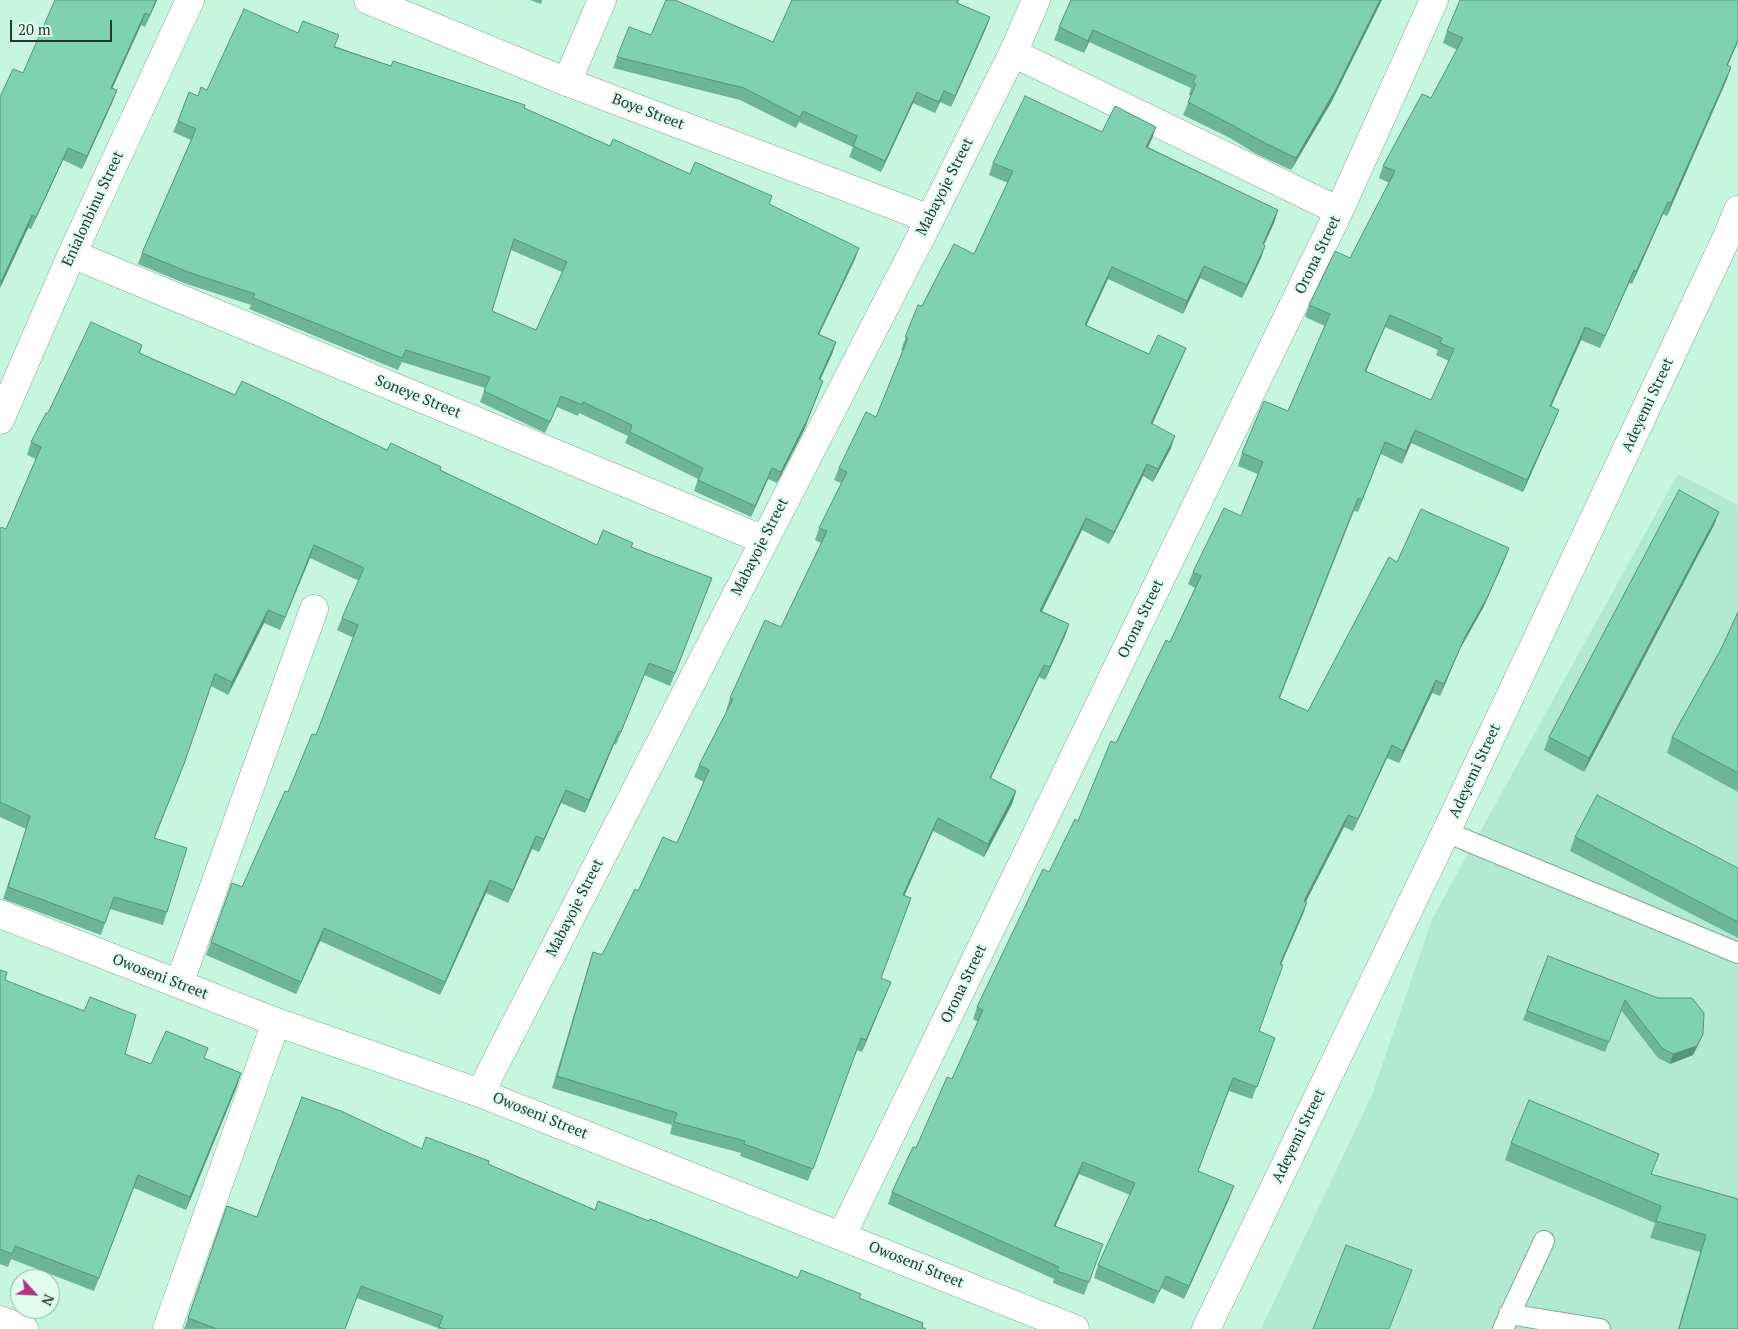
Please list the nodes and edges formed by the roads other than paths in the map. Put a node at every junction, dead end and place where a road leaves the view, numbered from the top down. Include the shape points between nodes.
1 (190, 0) edge
2 (368, 0) edge
3 (602, 0) edge
4 (1036, 0) edge
5 (1434, 0) edge
6 (1013, 53) junction
7 (567, 82) junction
8 (1738, 210) edge
9 (1339, 211) junction
10 (930, 219) junction
11 (1732, 239) edge
12 (72, 254) junction
13 (0, 420) edge
14 (764, 540) junction
15 (314, 609) dead end
16 (1446, 832) junction
17 (0, 914) edge
18 (1738, 953) edge
19 (179, 984) junction
20 (276, 1022) junction
21 (480, 1093) junction
22 (842, 1236) junction
23 (1544, 1241) dead end
24 (0, 1320) edge
25 (1506, 1322) edge
26 (24, 1329) edge
27 (167, 1329) edge
28 (1076, 1329) edge
29 (1206, 1329) edge
30 (1600, 1329) edge

1 - 12 street, Enialonbinu Street
2 - 7 street, Boye Street
3 - 7 street
4 - 6 street, Mabayoje Street
5 - 9 street, Orona Street
6 - 9 street
6 - 10 street, Mabayoje Street
7 - 10 street, Boye Street
8 - 11 street, Adeyemi Street
9 - 22 street, Orona Street
10 - 14 street, Mabayoje Street
11 - 16 street, Adeyemi Street
12 - 13 street, Enialonbinu Street
12 - 14 street, Soneye Street
14 - 21 street, Mabayoje Street
15 - 19 street
16 - 18 lane
16 - 29 street, Adeyemi Street
17 - 19 street, Owoseni Street
19 - 20 street, Owoseni Street
20 - 21 street, Owoseni Street
20 - 27 street
21 - 22 street, Owoseni Street
22 - 28 street, Owoseni Street
23 - 25 lane
24 - 26 street
25 - 30 lane

